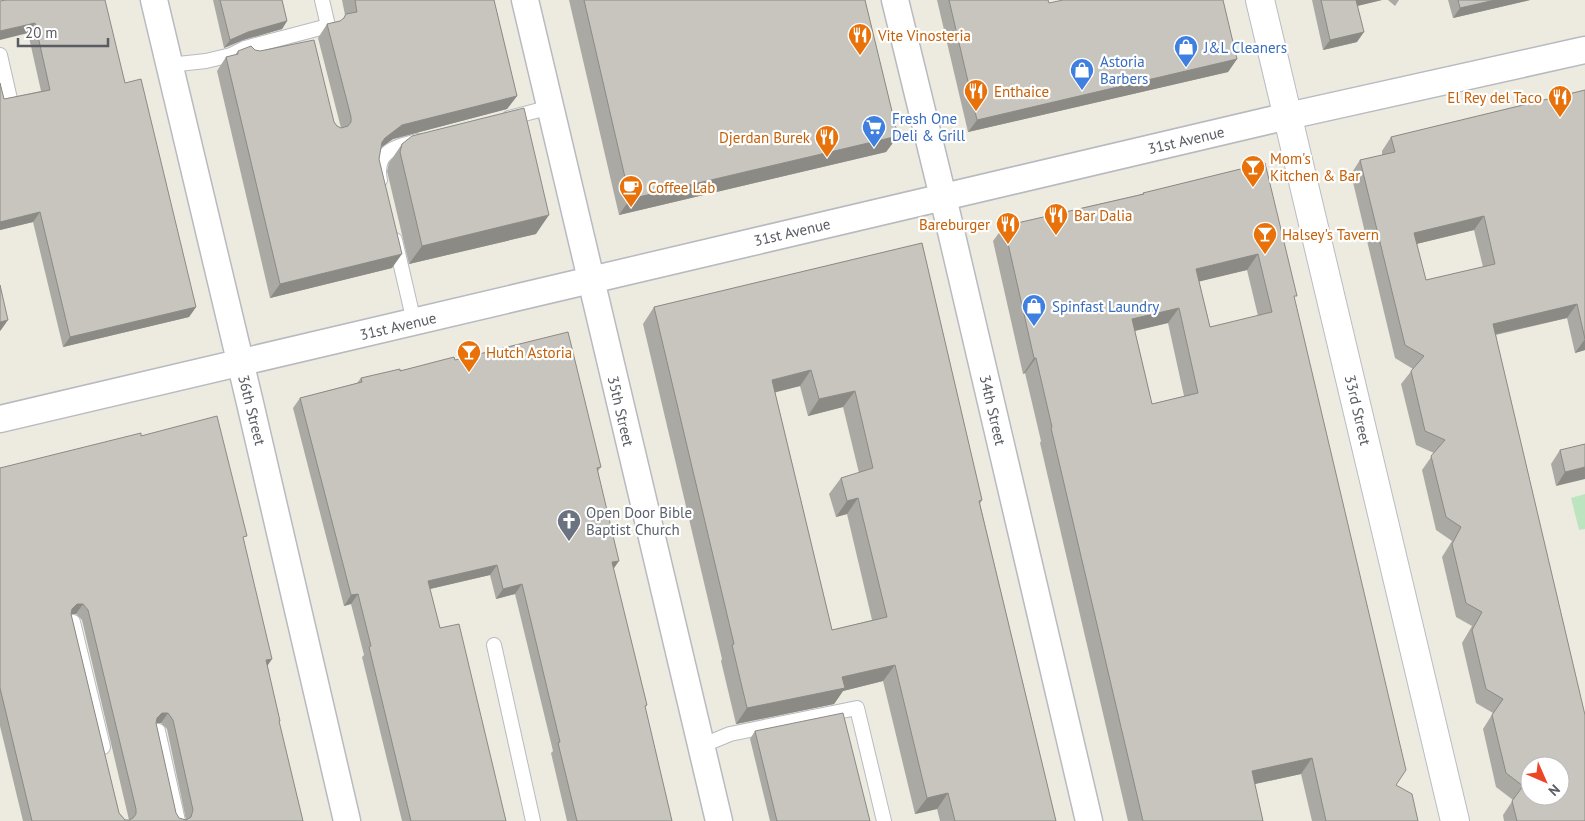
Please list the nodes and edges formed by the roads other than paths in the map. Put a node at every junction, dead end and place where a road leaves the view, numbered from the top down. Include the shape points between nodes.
1 (154, 0) edge
2 (322, 0) edge
3 (525, 0) edge
4 (895, 0) edge
5 (1260, 0) edge
6 (311, 42) edge
7 (1585, 50) edge
8 (0, 55) edge
9 (231, 55) junction
10 (169, 65) junction
11 (10, 99) edge
12 (551, 107) junction
13 (1288, 116) junction
14 (497, 121) edge
15 (432, 138) edge
16 (383, 190) edge
17 (943, 197) junction
18 (391, 226) edge
19 (591, 280) junction
20 (414, 322) junction
21 (240, 364) junction
22 (0, 419) edge
23 (73, 622) edge
24 (494, 645) dead end
25 (158, 731) edge
26 (701, 746) junction
27 (107, 764) edge
28 (178, 821) edge
29 (347, 821) edge
30 (533, 821) edge
31 (719, 821) edge
32 (884, 821) edge
33 (1089, 821) edge
34 (1455, 821) edge

1 - 10 street, 36th Street
2 - 9 lane via 328,26
3 - 12 street, 35th Street
4 - 17 street, 34th Street
5 - 13 main road, 33rd Street
6 - 9 lane via 247,56
7 - 13 street, 31st Avenue
8 - 11 lane
9 - 10 lane
10 - 21 street, 36th Street
12 - 14 lane
12 - 19 street, 35th Street
13 - 17 street, 31st Avenue
13 - 34 main road, 33rd Street
15 - 16 lane via 395,147 381,158 378,172
17 - 19 street, 31st Avenue
17 - 33 street, 34th Street
18 - 20 lane
19 - 20 street, 31st Avenue
19 - 26 street, 35th Street
20 - 21 street, 31st Avenue
21 - 22 street, 31st Avenue
21 - 29 street, 36th Street
23 - 27 lane
24 - 30 lane
25 - 28 lane
26 - 31 street, 35th Street
26 - 32 lane via 730,734 857,708

